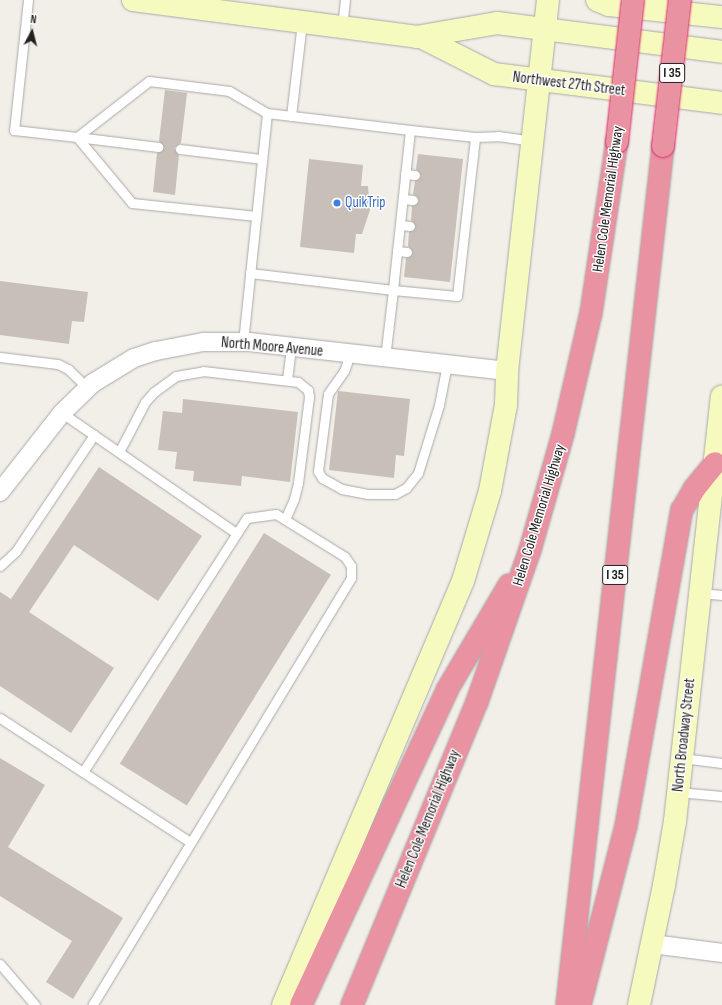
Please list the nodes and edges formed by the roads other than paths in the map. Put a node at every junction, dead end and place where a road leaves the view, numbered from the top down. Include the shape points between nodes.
1 (28, 0) edge
2 (133, 0) edge
3 (345, 0) edge
4 (548, 0) edge
5 (597, 0) edge
6 (633, 0) edge
7 (680, 0) edge
8 (167, 2) edge
9 (195, 4) edge
10 (722, 17) edge
11 (302, 22) junction
12 (342, 28) junction
13 (545, 29) junction
14 (423, 38) junction
15 (722, 52) edge
16 (539, 81) junction
17 (722, 103) edge
18 (267, 113) junction
19 (291, 116) junction
20 (410, 130) junction
21 (77, 137) junction
22 (475, 137) junction
23 (532, 141) junction
24 (158, 147) dead end
25 (180, 149) dead end
26 (262, 159) junction
27 (406, 174) junction
28 (416, 175) dead end
29 (403, 199) junction
30 (413, 200) dead end
31 (256, 216) junction
32 (400, 225) junction
33 (410, 226) dead end
34 (397, 251) junction
35 (407, 252) dead end
36 (250, 273) junction
37 (393, 290) junction
38 (243, 342) junction
39 (291, 347) junction
40 (350, 354) junction
41 (0, 357) edge
42 (385, 358) junction
43 (447, 364) junction
44 (507, 371) junction
45 (287, 380) junction
46 (88, 388) junction
47 (722, 406) edge
48 (62, 413) junction
49 (94, 435) junction
50 (119, 452) junction
51 (715, 463) junction
52 (0, 492) edge
53 (285, 519) junction
54 (236, 533) junction
55 (530, 550) junction
56 (0, 566) edge
57 (700, 593) junction
58 (722, 595) edge
59 (0, 718) edge
60 (682, 758) junction
61 (722, 763) edge
62 (83, 772) junction
63 (678, 792) junction
64 (722, 796) edge
65 (190, 842) junction
66 (652, 944) junction
67 (722, 953) edge
68 (0, 964) edge
69 (35, 1005) edge
70 (92, 1005) edge
71 (283, 1005) edge
72 (300, 1005) edge
73 (352, 1005) edge
74 (567, 1005) edge
75 (580, 1005) edge
76 (639, 1005) edge

1 - 21 lane via 14,130
2 - 8 main road, Northwest 27th Street
3 - 12 lane
4 - 13 main road
5 - 10 main road via 608,5
6 - 55 highway, Helen Cole Memorial Highway, bridge via 617,142 591,313 563,434
7 - 74 highway, I 35, bridge
8 - 9 main road, Northwest 27th Street
9 - 11 main road, Northwest 27th Street
11 - 12 main road, Northwest 27th Street
11 - 19 lane
12 - 14 main road, Northwest 27th Street
13 - 14 main road, Northwest 27th Street via 497,23
13 - 15 main road, Northwest 27th Street
13 - 16 main road
14 - 16 main road, Northwest 27th Street via 494,74
16 - 17 main road, Northwest 27th Street
16 - 23 main road
18 - 19 lane
18 - 21 lane via 229,91 149,81
18 - 26 lane
19 - 20 lane
20 - 22 lane
20 - 27 lane
21 - 24 lane
21 - 31 lane via 132,203
22 - 23 lane via 498,136
22 - 37 lane via 460,231 457,296
23 - 44 main road
25 - 26 lane
26 - 31 lane
27 - 28 lane
27 - 29 lane
29 - 30 lane
29 - 32 lane
31 - 36 lane
32 - 33 lane
32 - 34 lane
34 - 35 lane
34 - 37 lane
36 - 37 lane
36 - 38 lane
37 - 42 lane
38 - 39 street, North Moore Avenue
38 - 46 street, North Moore Avenue via 203,342 156,351 134,358
39 - 40 street, North Moore Avenue
39 - 45 lane
40 - 42 street, North Moore Avenue
40 - 43 lane via 344,371 328,394 318,471 322,478 342,489 368,494 396,494 406,488 418,473 439,405
41 - 46 lane via 58,364 68,369
42 - 43 street, North Moore Avenue
43 - 44 street, North Moore Avenue
44 - 71 main road via 506,405 500,447 480,530 462,581
45 - 50 lane via 203,371 176,376 145,402
45 - 53 lane via 303,384 308,390 309,397 298,483
46 - 48 street, North Moore Avenue
47 - 51 main road, North Broadway Street
48 - 49 lane
48 - 52 street, North Moore Avenue
49 - 50 lane
49 - 56 lane via 16,551
50 - 54 lane
51 - 57 main road, North Broadway Street
51 - 75 highway via 694,489 681,516 626,826
53 - 54 lane via 276,514 260,514 247,518
53 - 65 lane via 345,557 351,566 351,578
54 - 62 lane
55 - 72 highway via 446,690
55 - 73 highway, Helen Cole Memorial Highway via 477,702
57 - 58 lane
57 - 60 main road, North Broadway Street
59 - 62 lane
60 - 61 lane
60 - 63 main road, North Broadway Street
62 - 65 lane
63 - 64 lane
63 - 66 main road, North Broadway Street
65 - 70 lane
66 - 67 street
66 - 76 main road, North Broadway Street
68 - 69 lane

